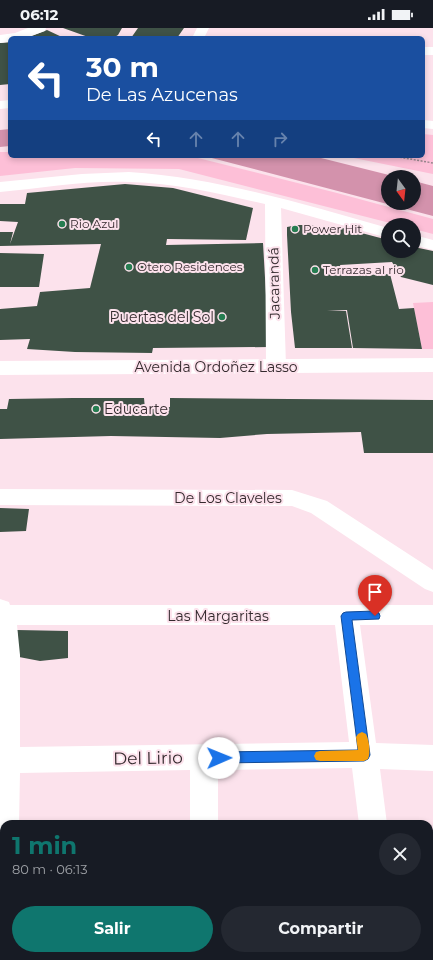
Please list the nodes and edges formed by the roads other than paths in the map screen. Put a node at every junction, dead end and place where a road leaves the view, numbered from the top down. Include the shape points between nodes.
1 (40, 28) edge
2 (17, 36) edge
3 (0, 187) edge
4 (273, 201) junction
5 (381, 230) edge
6 (421, 242) edge
7 (433, 245) edge
8 (433, 365) edge
9 (276, 366) junction
10 (0, 368) edge
11 (433, 380) edge
12 (0, 381) edge
13 (0, 497) edge
14 (433, 582) edge
15 (1, 612) edge
16 (433, 615) edge
17 (346, 616) junction
18 (3, 651) edge
19 (364, 755) junction
20 (204, 758) junction
21 (433, 758) edge
22 (8, 760) junction
23 (5, 820) edge
24 (204, 820) edge
25 (372, 820) edge

1 - 2 street
3 - 4 street via 129,176 195,184
4 - 5 street
4 - 9 street, Jacarandá
6 - 7 street
8 - 9 street, Avenida Ordoñez Lasso
9 - 10 street, Avenida Ordoñez Lasso
11 - 12 street, Avenida Ordoñez Lasso
13 - 14 street, De Los Claveles via 292,498 319,507
15 - 17 street, Las Margaritas
15 - 18 street
16 - 17 street, Las Margaritas
17 - 19 street
18 - 22 street
19 - 20 street, Del Lirio
19 - 21 street, Del Lirio
19 - 25 street
20 - 22 street, Del Lirio
20 - 24 street
22 - 23 street

